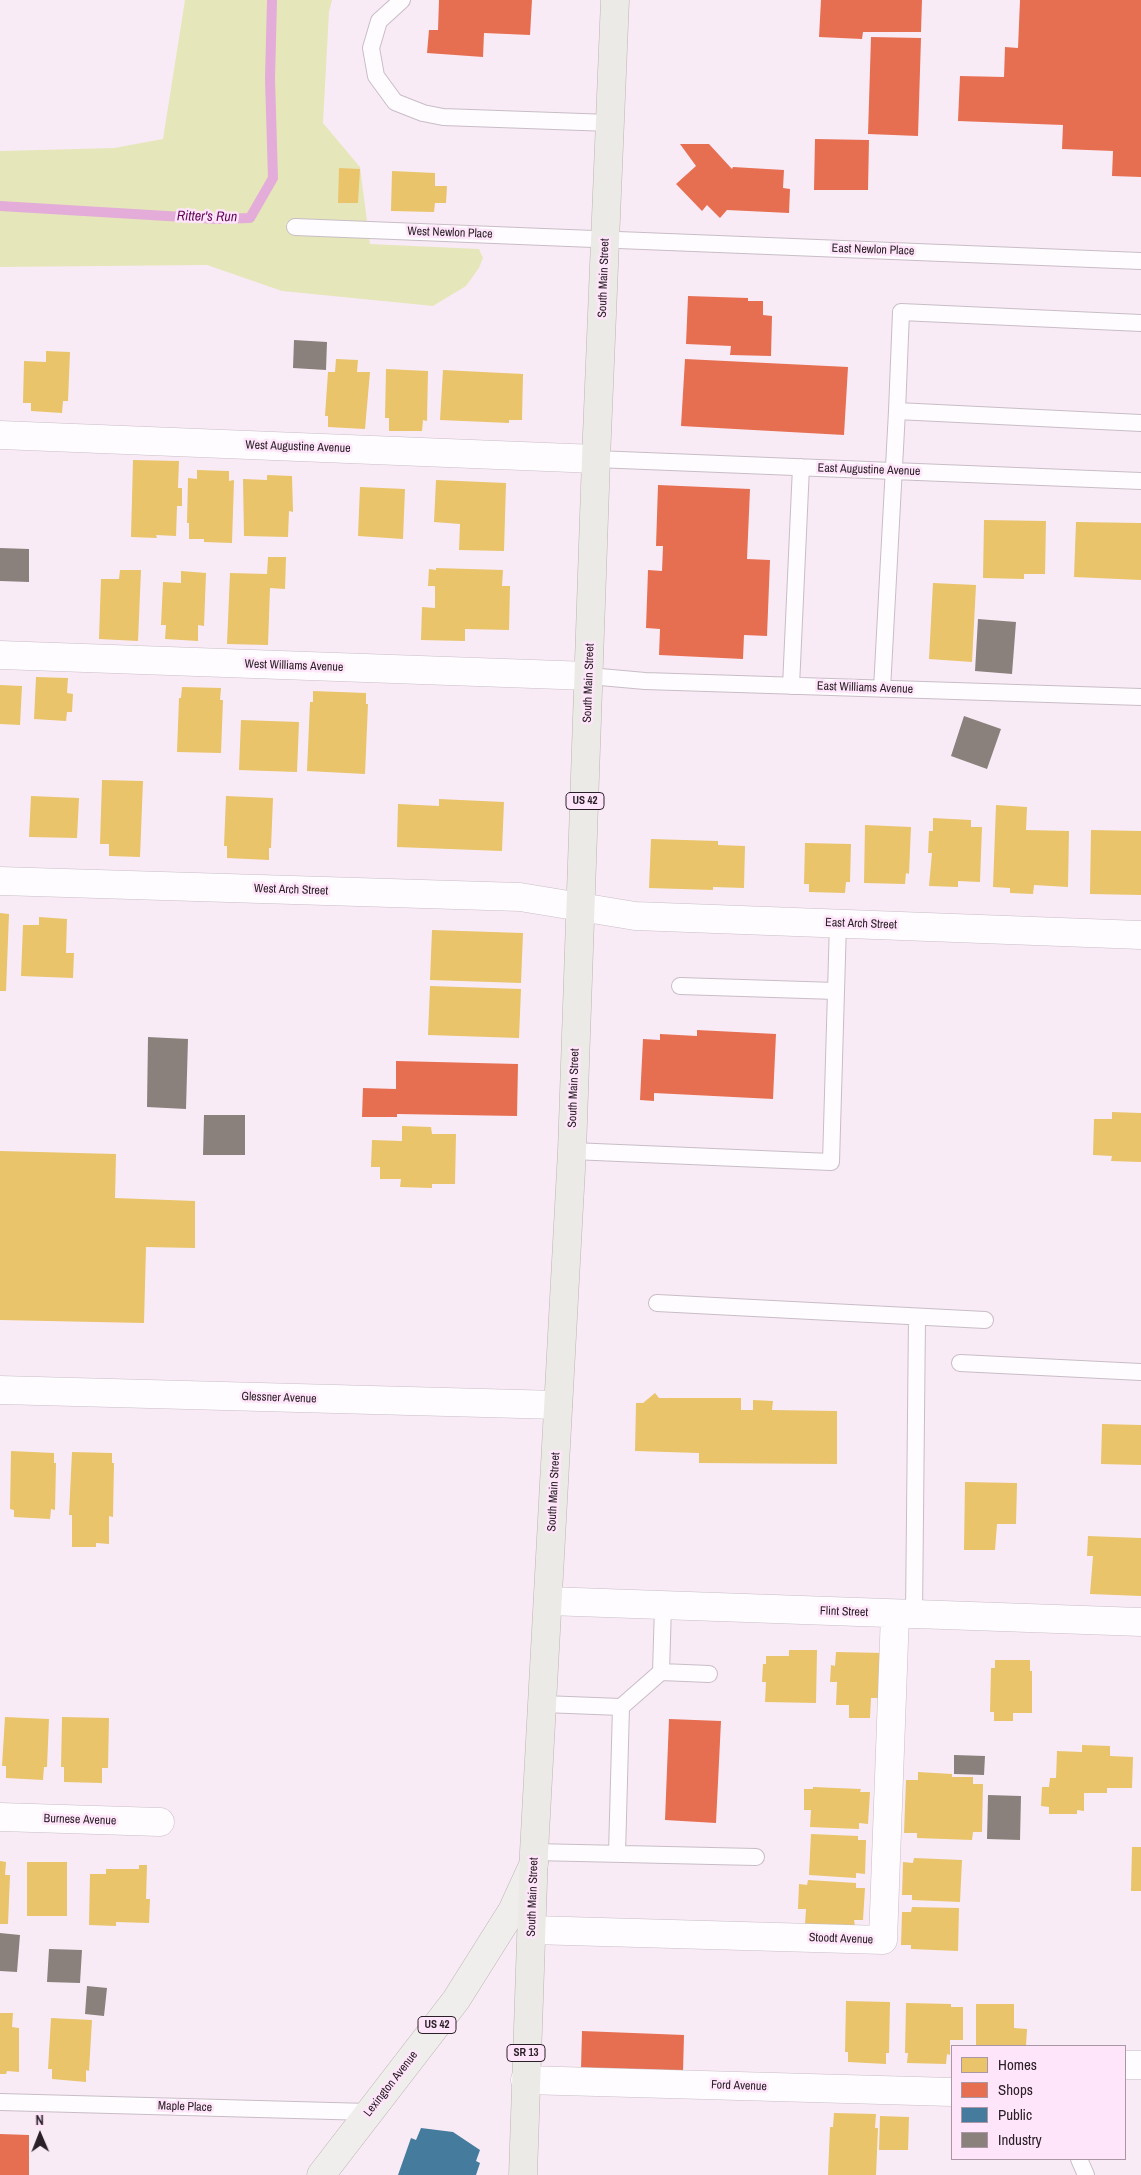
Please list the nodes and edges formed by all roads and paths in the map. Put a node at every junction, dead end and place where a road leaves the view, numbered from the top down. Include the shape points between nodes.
1 (402, 0) edge
2 (615, 0) edge
3 (610, 124) junction
4 (295, 227) dead end
5 (606, 239) junction
6 (1141, 261) edge
7 (1141, 323) edge
8 (897, 411) junction
9 (1141, 423) edge
10 (0, 435) edge
11 (596, 459) junction
12 (801, 467) junction
13 (895, 471) junction
14 (1141, 481) edge
15 (0, 655) edge
16 (589, 676) junction
17 (790, 686) junction
18 (882, 689) junction
19 (1141, 697) edge
20 (0, 881) edge
21 (581, 908) junction
22 (838, 923) junction
23 (1141, 935) edge
24 (680, 986) dead end
25 (836, 991) junction
26 (572, 1151) junction
27 (657, 1303) dead end
28 (917, 1317) junction
29 (985, 1320) dead end
30 (960, 1363) dead end
31 (1141, 1372) edge
32 (0, 1390) edge
33 (558, 1405) junction
34 (548, 1601) junction
35 (662, 1606) junction
36 (904, 1614) junction
37 (1141, 1622) edge
38 (661, 1672) junction
39 (709, 1674) dead end
40 (543, 1704) junction
41 (621, 1707) junction
42 (0, 1817) edge
43 (160, 1822) dead end
44 (617, 1854) junction
45 (756, 1857) dead end
46 (534, 1858) junction
47 (532, 1930) junction
48 (1126, 2065) edge
49 (1141, 2065) edge
50 (525, 2080) junction
51 (951, 2092) edge
52 (0, 2102) edge
53 (369, 2112) junction
54 (1079, 2160) edge
55 (320, 2175) edge
56 (523, 2175) edge
57 (1086, 2175) edge

1 - 3 lane via 379,21 371,48 376,76 396,102 423,113 442,116
2 - 3 highway, South Main Street / US 42
3 - 5 highway, South Main Street / US 42
4 - 5 lane, West Newlon Place
5 - 6 lane, East Newlon Place
5 - 11 highway, South Main Street / US 42
7 - 8 lane via 901,312
8 - 9 lane
8 - 13 lane
10 - 11 street, West Augustine Avenue
11 - 12 lane, East Augustine Avenue
11 - 16 highway, South Main Street / US 42
12 - 13 lane, East Augustine Avenue
12 - 17 lane
13 - 14 lane, East Augustine Avenue
13 - 18 lane
15 - 16 street, West Williams Avenue
16 - 17 lane, East Williams Avenue
16 - 21 highway, South Main Street / US 42
17 - 18 lane, East Williams Avenue
18 - 19 lane, East Williams Avenue
20 - 21 street, West Arch Street via 520,897
21 - 22 street, East Arch Street via 635,916
21 - 26 highway, South Main Street / US 42
22 - 23 street, East Arch Street
22 - 25 lane
24 - 25 lane
25 - 26 lane via 831,1162
26 - 33 highway, South Main Street / US 42
27 - 28 lane
28 - 29 lane
28 - 36 lane
30 - 31 lane
32 - 33 street, Glessner Avenue
33 - 34 highway, South Main Street / US 42
34 - 35 street, Flint Street
34 - 40 highway, South Main Street / US 42
35 - 36 street, Flint Street
35 - 38 lane
36 - 37 street, Flint Street
36 - 47 street, Stoodt Avenue via 883,1940
38 - 39 lane
38 - 41 lane
40 - 41 lane
40 - 46 highway, South Main Street / US 42
41 - 44 lane
42 - 43 street, Burnese Avenue
44 - 45 lane
44 - 46 lane
46 - 47 highway, South Main Street / SR 13
46 - 53 main road, Lexington Avenue / US 42 via 512,1911 462,1992
47 - 50 highway, South Main Street / SR 13
48 - 49 street
50 - 51 street, Ford Avenue
50 - 56 highway, South Main Street / SR 13
52 - 53 lane, Maple Place
53 - 55 main road, Lexington Avenue / US 42
54 - 57 lane

